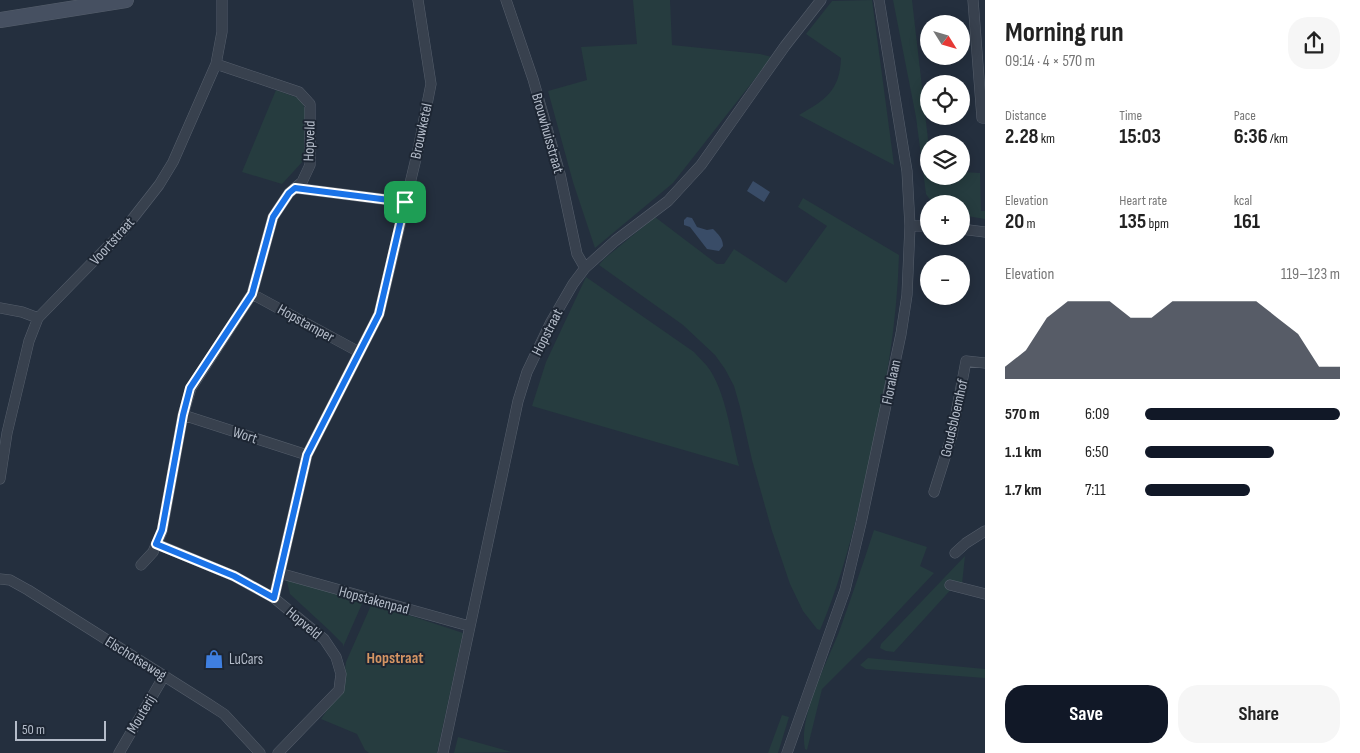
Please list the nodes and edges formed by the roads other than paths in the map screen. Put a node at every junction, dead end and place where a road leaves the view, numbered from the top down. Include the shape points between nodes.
1 (126, 0) edge
2 (222, 0) edge
3 (418, 0) edge
4 (506, 0) edge
5 (821, 0) edge
6 (879, 0) edge
7 (974, 0) edge
8 (0, 20) edge
9 (216, 64) junction
10 (985, 118) edge
11 (295, 188) junction
12 (405, 202) junction
13 (910, 226) junction
14 (920, 226) edge
15 (970, 230) edge
16 (985, 232) edge
17 (585, 268) junction
18 (252, 294) junction
19 (0, 308) edge
20 (38, 318) junction
21 (358, 352) junction
22 (985, 364) edge
23 (183, 415) junction
24 (307, 455) junction
25 (0, 479) edge
26 (934, 492) dead end
27 (985, 531) edge
28 (156, 544) junction
29 (955, 553) dead end
30 (141, 565) dead end
31 (279, 573) junction
32 (0, 579) edge
33 (950, 584) dead end
34 (985, 594) edge
35 (274, 598) junction
36 (469, 626) junction
37 (164, 676) junction
38 (119, 753) edge
39 (260, 753) edge
40 (278, 753) edge
41 (442, 753) edge
42 (787, 753) edge

1 - 8 street
2 - 9 street, Voortstraat via 222,32
3 - 12 street, Brouwketel via 431,84
4 - 17 street, Brouwhuisstraat via 560,174 577,254
5 - 17 street, Hopstraat via 751,93 702,166 668,201
6 - 13 street, Floralaan via 907,171
7 - 10 street via 982,118
9 - 11 street, Hopveld via 298,92 310,104 310,165 302,182
9 - 20 street, Voortstraat via 180,150 159,185 123,231
11 - 12 street
11 - 18 street, Hopveld via 273,217
12 - 21 street, Brouwketel via 379,314
13 - 14 street
13 - 42 street, Floralaan via 907,295 901,334 859,531 845,590
15 - 16 street
17 - 36 street, Hopstraat via 551,322 521,386
18 - 21 street, Hopstamper
18 - 23 street, Hopveld via 190,388
19 - 20 street
20 - 25 street, Voortstraat via 7,433
21 - 24 street, Brouwketel
22 - 26 street, Goudsbloemhof via 966,361 952,435
23 - 24 street, Wort
23 - 28 street, Hopveld via 162,530
24 - 31 street, Brouwketel
27 - 29 street
28 - 30 street, Hopveld
28 - 35 street, Hopveld via 234,576
31 - 35 street, Brouwketel
31 - 36 street, Hopstakenpad
32 - 37 street, Elschotseweg via 10,580 28,590
33 - 34 street
35 - 40 street, Hopveld via 324,639 336,657 341,674 339,690
36 - 41 street, Hopstraat
37 - 38 street, Mouterij
37 - 39 street, Elschotseweg via 224,714

